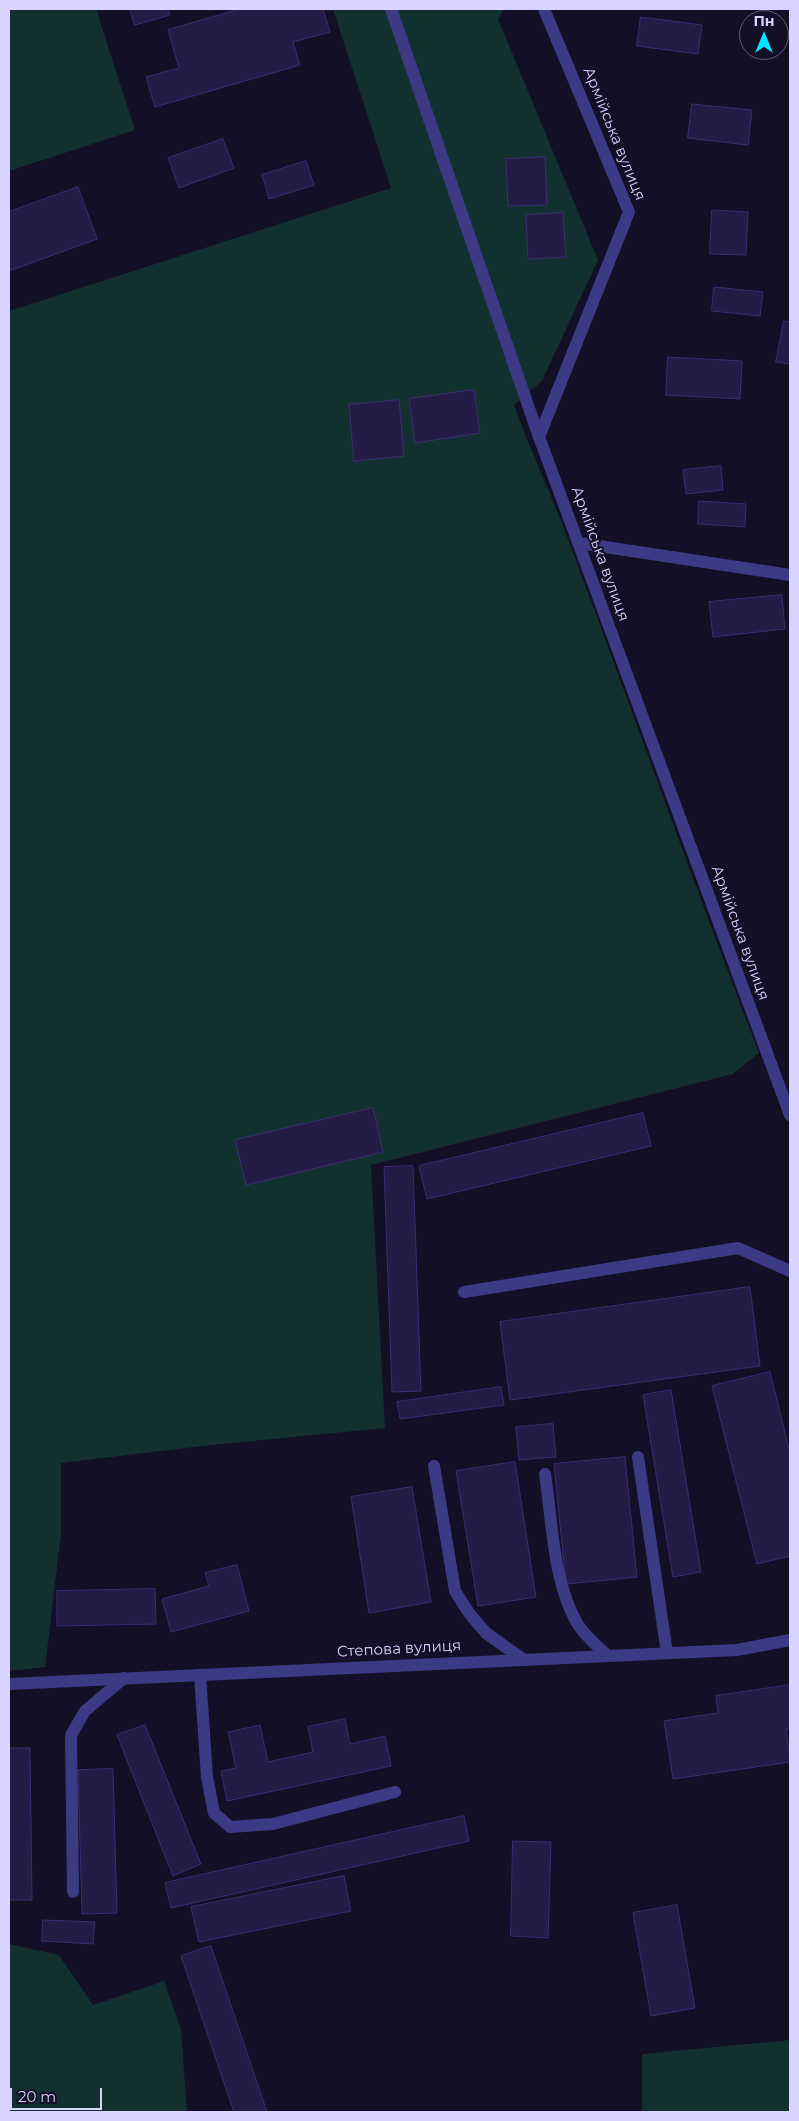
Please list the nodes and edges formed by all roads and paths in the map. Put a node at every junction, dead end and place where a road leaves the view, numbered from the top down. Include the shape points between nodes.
1 (391, 9) edge
2 (544, 9) edge
3 (539, 437) junction
4 (579, 543) junction
5 (790, 575) edge
6 (790, 1115) edge
7 (790, 1271) edge
8 (464, 1292) dead end
9 (638, 1457) dead end
10 (434, 1466) dead end
11 (545, 1474) dead end
12 (790, 1640) edge
13 (667, 1653) junction
14 (608, 1656) junction
15 (524, 1660) junction
16 (200, 1675) junction
17 (124, 1678) junction
18 (9, 1684) edge
19 (395, 1792) dead end
20 (72, 1892) dead end

1 - 3 street
2 - 3 street, Армійська вулиця via 629,212
3 - 4 street, Армійська вулиця
4 - 5 street
4 - 6 street, Армійська вулиця
7 - 8 street via 738,1248
9 - 13 street
10 - 15 street via 455,1591 486,1632
11 - 14 street via 562,1589 578,1624
12 - 13 street, Степова вулиця via 737,1650
13 - 14 street, Степова вулиця
14 - 15 street, Степова вулиця
15 - 16 street, Степова вулиця
16 - 17 street, Степова вулиця
16 - 19 street via 214,1813 230,1827 273,1824
17 - 18 street, Степова вулиця
17 - 20 street via 85,1711 71,1735

